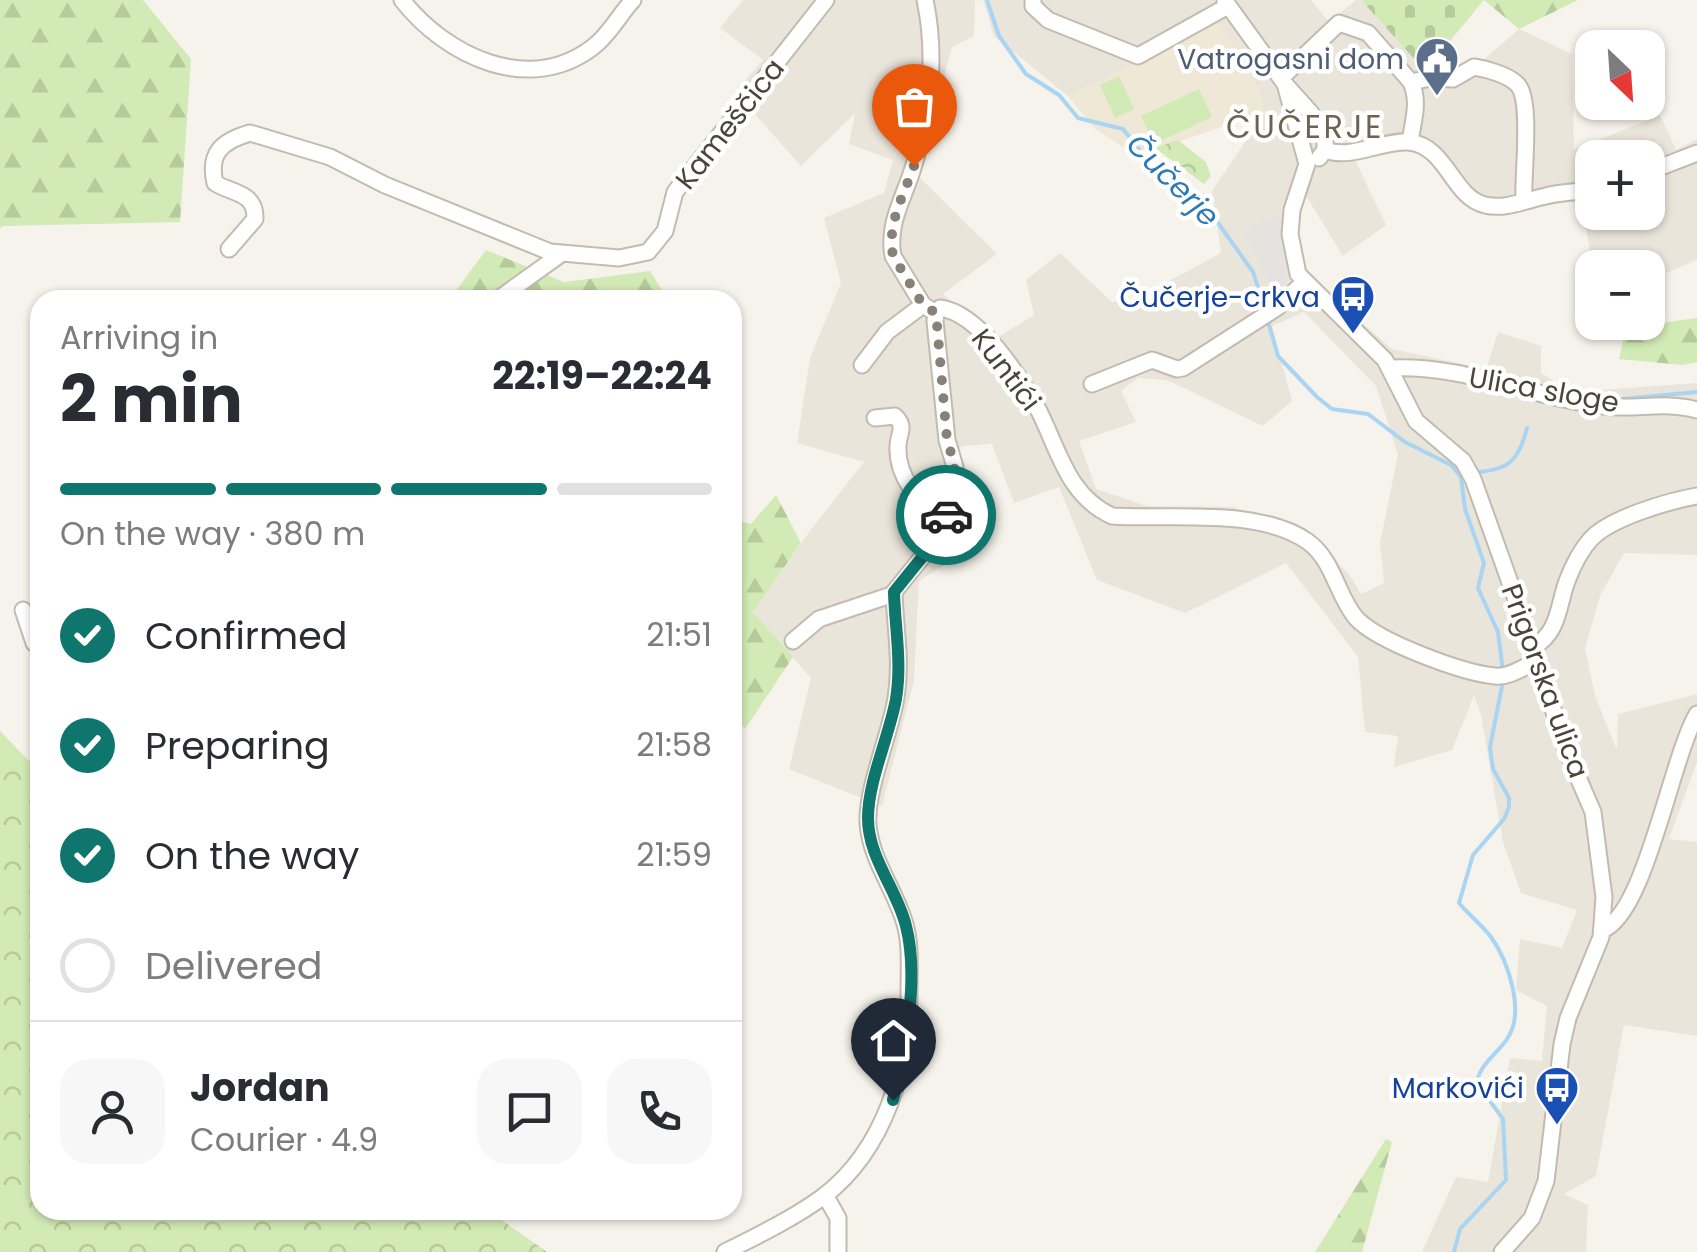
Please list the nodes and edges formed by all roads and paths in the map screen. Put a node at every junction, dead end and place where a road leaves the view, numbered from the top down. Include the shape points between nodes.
1 (402, 0) edge
2 (633, 0) edge
3 (826, 0) edge
4 (925, 0) edge
5 (1032, 0) edge
6 (1226, 3) edge
7 (1283, 81) junction
8 (1411, 82) junction
9 (1410, 142) junction
10 (1325, 150) junction
11 (1697, 154) edge
12 (1307, 164) junction
13 (1665, 166) edge
14 (1575, 193) edge
15 (1524, 201) junction
16 (230, 249) dead end
17 (561, 254) junction
18 (1304, 282) junction
19 (512, 290) edge
20 (929, 309) junction
21 (862, 366) dead end
22 (1390, 368) junction
23 (1092, 384) dead end
24 (1697, 410) edge
25 (875, 418) dead end
26 (1697, 496) edge
27 (946, 516) junction
28 (894, 594) junction
29 (23, 610) dead end
30 (30, 638) edge
31 (794, 641) dead end
32 (1535, 654) junction
33 (1697, 714) edge
34 (1602, 930) junction
35 (825, 1195) junction
36 (724, 1252) edge
37 (838, 1252) edge
38 (1502, 1252) edge

1 - 2 street via 476,60 520,70 557,65 592,48
3 - 17 street, Kameščica via 675,192 665,232 648,252 619,258
4 - 20 street via 932,29 926,121 891,238 893,256
5 - 6 street via 1048,20 1138,56
6 - 7 street
7 - 8 street via 1339,23 1368,33
7 - 10 street via 1310,113
7 - 12 street
8 - 9 street via 1417,100
8 - 15 street via 1453,79 1474,67 1516,83 1527,140
9 - 10 street via 1340,154
9 - 15 street via 1434,153 1474,200 1503,206
10 - 12 street
11 - 13 street
12 - 18 street, Prigorska ulica via 1290,234
14 - 15 street
16 - 17 street, Kameščica via 256,210 241,193 215,183 213,157 218,147 250,133 330,157
17 - 19 street
18 - 22 street, Prigorska ulica
18 - 23 street via 1268,314 1183,368 1152,360
20 - 21 street via 887,332
20 - 27 street, Kuntići via 955,466
20 - 32 street, Kuntići via 948,309 986,335 1038,410 1070,480 1095,508 1112,516 1246,520 1306,541 1332,569 1354,616 1391,644 1503,676
22 - 24 street, Ulica sloge via 1446,372 1605,407
22 - 32 street, Prigorska ulica via 1416,421 1469,472
25 - 27 street via 900,420 897,450 906,479 925,506
26 - 32 street via 1600,530 1568,580
27 - 28 street, Kuntići
28 - 31 street via 818,619
28 - 35 street via 899,678 868,821 906,926 910,1016 893,1100
29 - 30 street
32 - 34 street, Prigorska ulica via 1597,828
33 - 34 street via 1649,854 1624,910 1614,926
34 - 38 street, Prigorska ulica via 1562,1044 1546,1181 1532,1218
35 - 36 street
35 - 37 street via 838,1218

